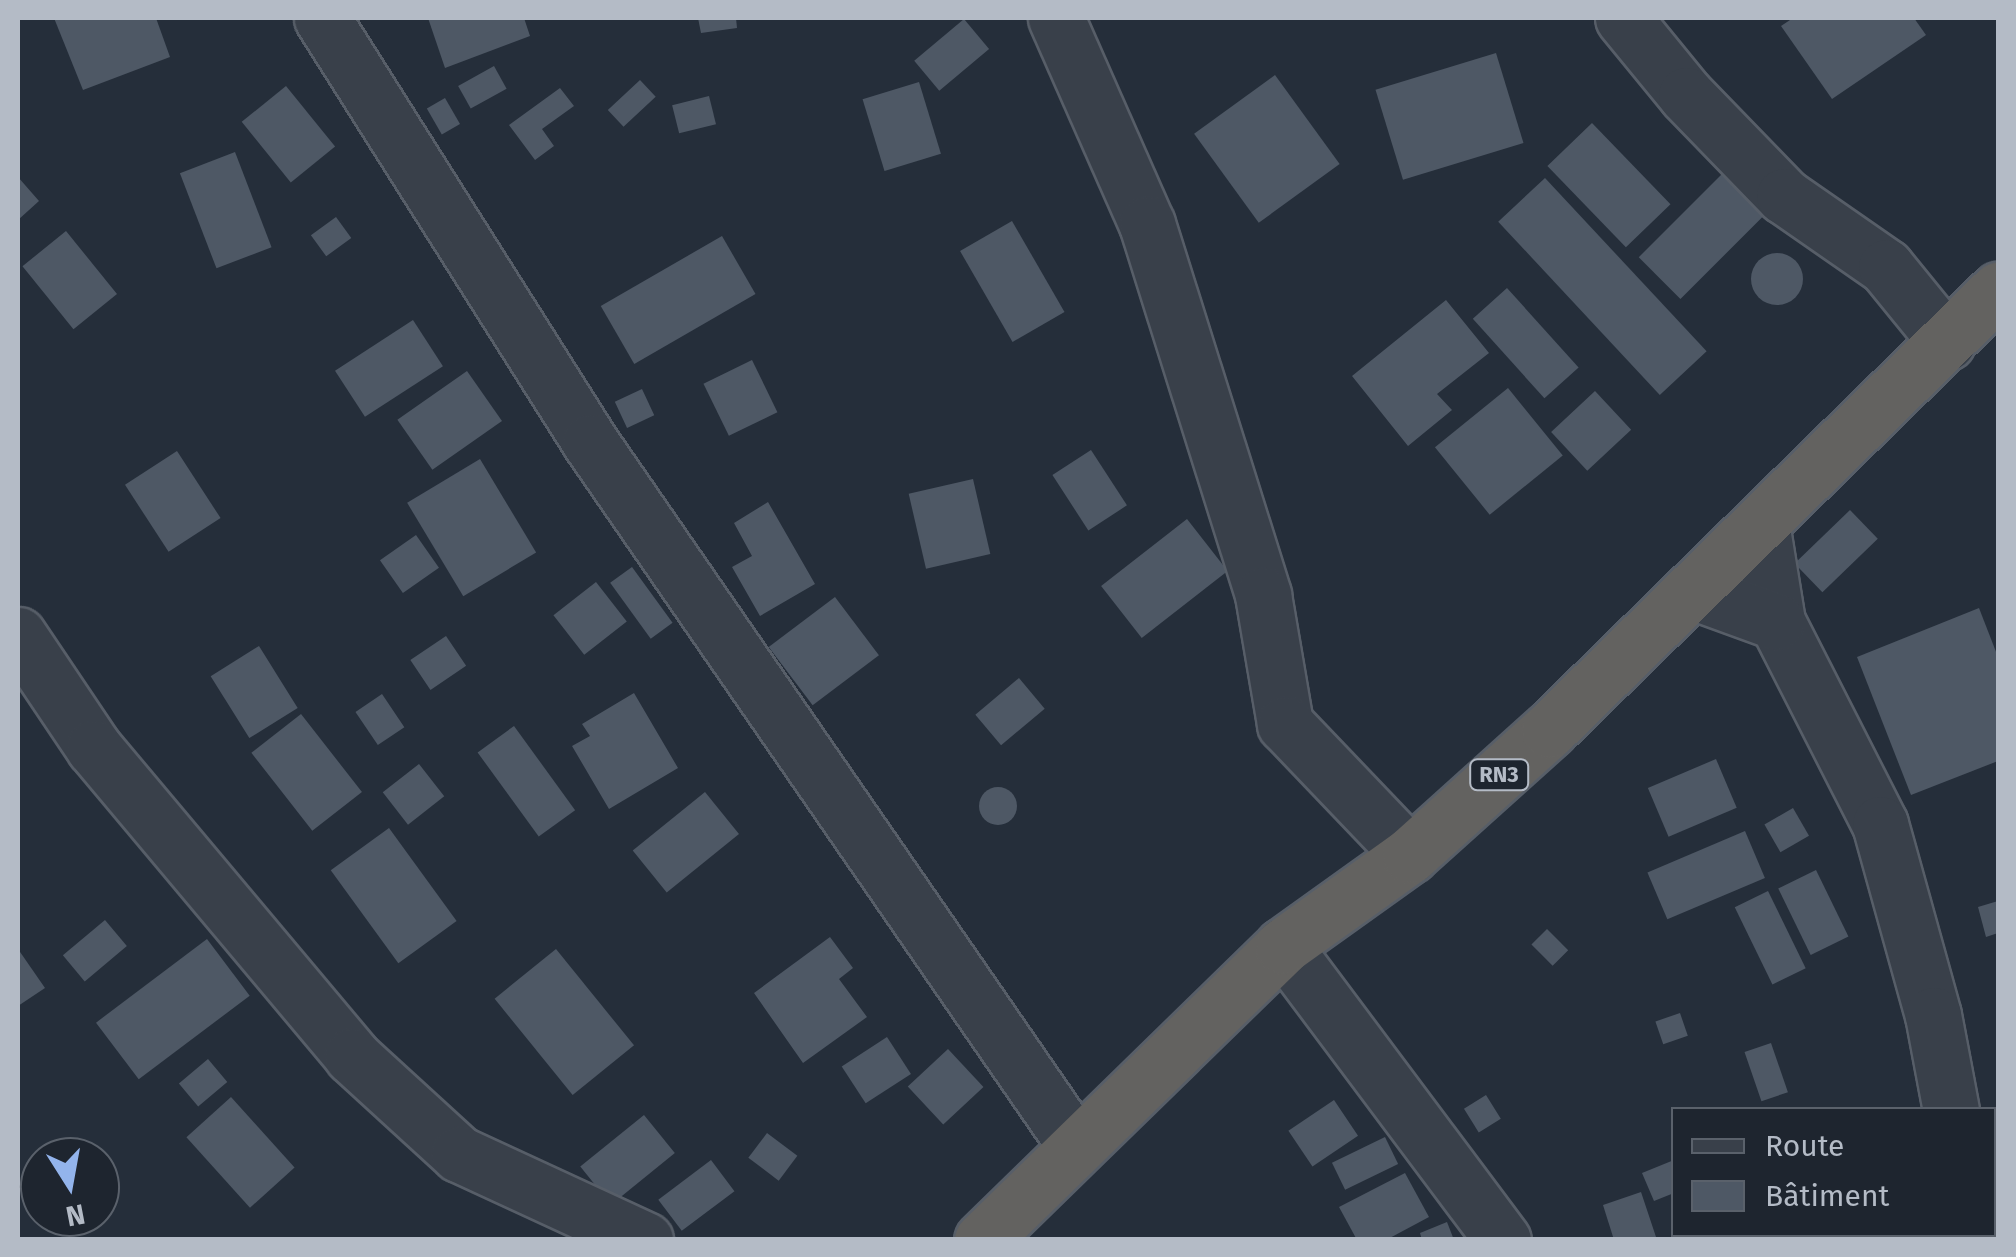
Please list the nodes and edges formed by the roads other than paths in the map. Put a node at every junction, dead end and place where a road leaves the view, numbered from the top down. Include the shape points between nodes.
1 (322, 18) edge
2 (1056, 18) edge
3 (1623, 18) edge
4 (1998, 290) edge
5 (1947, 342) junction
6 (1761, 523) junction
7 (1692, 591) junction
8 (1777, 622) junction
9 (18, 634) edge
10 (1410, 855) junction
11 (1283, 946) junction
12 (1950, 1107) edge
13 (1074, 1143) junction
14 (645, 1240) edge
15 (982, 1240) edge
16 (1503, 1240) edge

1 - 13 street via 590,442
2 - 10 street via 1147,224 1263,595 1285,724
3 - 5 street via 1784,196 1886,266
4 - 5 highway, RN3
5 - 6 highway, RN3
6 - 7 highway, RN3
6 - 8 street
7 - 8 street
7 - 10 highway, RN3
8 - 12 street via 1880,824 1933,1016
9 - 14 street via 94,748 352,1056 459,1154
10 - 11 highway, RN3
11 - 13 highway, RN3
11 - 16 street
13 - 15 highway, RN3

